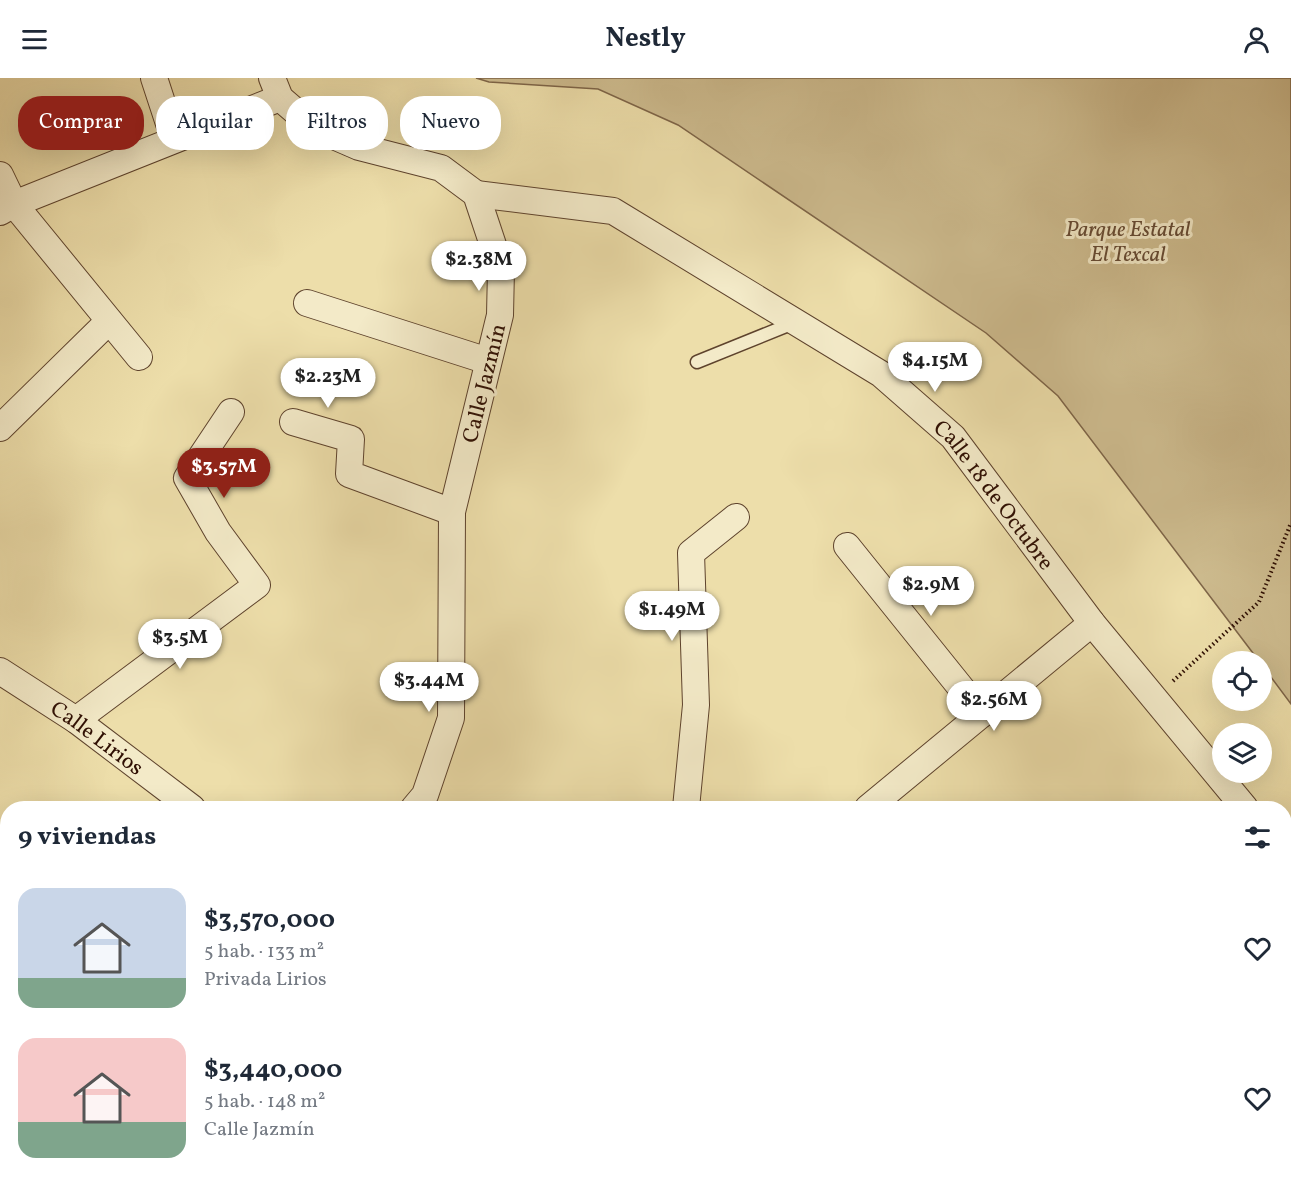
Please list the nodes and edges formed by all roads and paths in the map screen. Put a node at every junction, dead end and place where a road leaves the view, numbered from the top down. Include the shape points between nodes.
1 (154, 78) edge
2 (276, 88) edge
3 (160, 96) edge
4 (260, 96) edge
5 (156, 146) edge
6 (0, 175) edge
7 (476, 194) junction
8 (7, 208) edge
9 (307, 303) dead end
10 (109, 321) junction
11 (796, 321) junction
12 (139, 357) dead end
13 (488, 361) junction
14 (697, 362) dead end
15 (231, 412) dead end
16 (292, 422) dead end
17 (0, 428) edge
18 (452, 512) junction
19 (736, 517) dead end
20 (1291, 523) edge
21 (847, 546) dead end
22 (1092, 623) junction
23 (0, 671) edge
24 (1155, 698) junction
25 (982, 714) junction
26 (76, 720) junction
27 (183, 801) edge
28 (420, 801) edge
29 (687, 801) edge
30 (876, 801) edge
31 (1239, 801) edge

1 - 3 street
2 - 4 street
2 - 7 street via 302,117 329,134 359,147 441,168
5 - 8 street
6 - 8 street
7 - 11 street, Calle 18 de Octubre via 613,211
7 - 13 street, Calle Jazmín via 501,269 500,315
8 - 10 street
9 - 13 street
10 - 12 street
10 - 17 street
11 - 14 lane
11 - 22 street, Calle 18 de Octubre via 881,374 953,437
13 - 18 street, Calle Jazmín
15 - 26 street via 187,478 218,532 257,585
16 - 18 street via 351,438 349,474
18 - 28 street, Calle Jazmín via 451,718
19 - 29 street via 691,553 696,705
20 - 24 path via 1259,602
21 - 25 street
22 - 24 street, Calle 18 de Octubre
22 - 25 street
23 - 26 street, Calle Lirios
24 - 31 street, Calle 18 de Octubre
25 - 30 street
26 - 27 street, Calle Lirios

